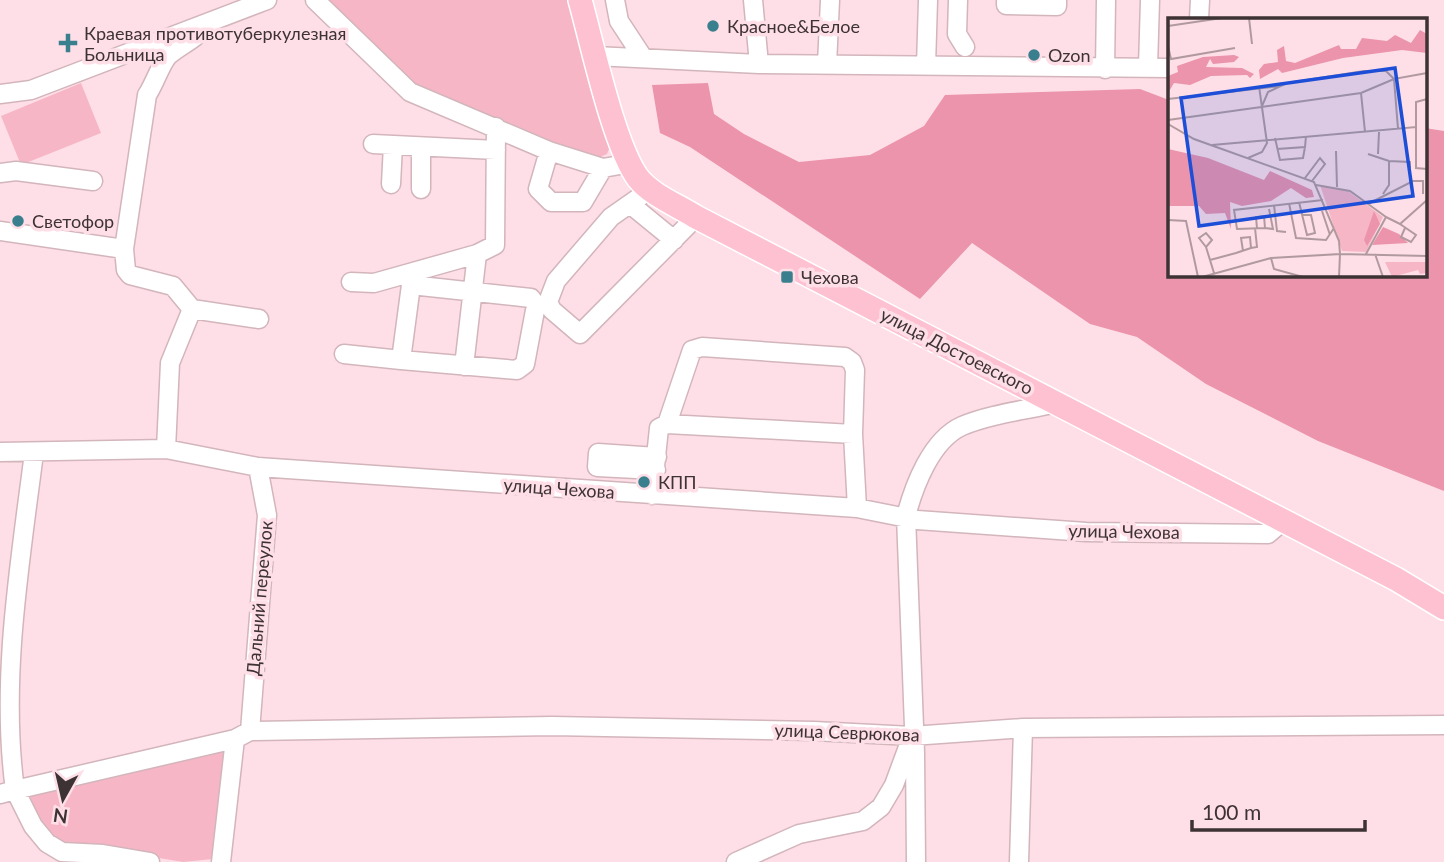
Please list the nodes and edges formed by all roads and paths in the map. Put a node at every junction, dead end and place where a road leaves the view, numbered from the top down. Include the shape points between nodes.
1 (267, 0) edge
2 (315, 0) edge
3 (580, 0) edge
4 (615, 0) edge
5 (753, 0) edge
6 (830, 0) edge
7 (928, 0) edge
8 (958, 0) edge
9 (1006, 0) edge
10 (1057, 0) edge
11 (1106, 0) edge
12 (1150, 0) edge
13 (1200, 0) edge
14 (1199, 18) edge
15 (209, 22) junction
16 (965, 47) dead end
17 (596, 56) junction
18 (642, 56) junction
19 (759, 64) junction
20 (827, 65) junction
21 (926, 66) junction
22 (1148, 67) junction
23 (1168, 68) edge
24 (1105, 69) junction
25 (0, 94) edge
26 (496, 127) junction
27 (373, 144) dead end
28 (393, 145) junction
29 (421, 146) junction
30 (496, 150) junction
31 (548, 151) junction
32 (631, 163) junction
33 (603, 168) junction
34 (0, 173) edge
35 (93, 181) dead end
36 (391, 184) dead end
37 (421, 189) dead end
38 (651, 189) junction
39 (630, 204) junction
40 (696, 217) junction
41 (0, 231) edge
42 (674, 240) junction
43 (124, 249) junction
44 (477, 254) junction
45 (351, 282) dead end
46 (473, 291) junction
47 (192, 309) junction
48 (259, 319) dead end
49 (344, 354) dead end
50 (401, 360) junction
51 (464, 366) junction
52 (1057, 403) junction
53 (667, 424) junction
54 (853, 434) junction
55 (166, 449) junction
56 (0, 452) edge
57 (34, 453) junction
58 (258, 467) junction
59 (652, 495) junction
60 (857, 508) junction
61 (906, 516) junction
62 (1282, 523) junction
63 (1444, 608) edge
64 (1444, 725) edge
65 (1023, 728) junction
66 (242, 735) junction
67 (912, 736) junction
68 (8, 792) edge
69 (779, 854) edge
70 (61, 857) edge
71 (150, 862) edge
72 (221, 862) edge
73 (736, 862) edge
74 (916, 862) edge
75 (1020, 862) edge

1 - 15 street
2 - 26 street via 410,92
3 - 17 main road, улица Достоевского
4 - 18 street via 618,21
5 - 19 street
6 - 20 street
7 - 21 street
8 - 16 street via 957,34
9 - 10 street via 1006,5 1057,6
11 - 24 street
12 - 22 street
13 - 14 street
15 - 25 street via 31,90
15 - 43 street via 199,36 166,57 147,95
17 - 18 street
17 - 32 main road, улица Достоевского
18 - 19 street
19 - 20 street
20 - 21 street
21 - 24 street
22 - 23 street
22 - 24 street
26 - 30 street
26 - 31 street
27 - 28 street
28 - 29 street
28 - 36 street
29 - 30 street
29 - 37 street
30 - 44 street via 495,245
31 - 33 street
31 - 33 street via 538,190 551,202 583,202
32 - 33 street
32 - 38 main road, улица Достоевского
34 - 35 street
38 - 39 street
38 - 40 main road, улица Достоевского
39 - 42 street
39 - 42 street via 611,217 550,292 552,310 580,334
40 - 42 street
40 - 52 main road, улица Достоевского
41 - 43 street
43 - 47 street via 130,275 173,286
44 - 45 street via 374,283
44 - 46 street
46 - 50 street via 411,285
46 - 51 street
46 - 51 street via 531,298 536,304 525,364 517,370
47 - 48 street
47 - 55 street via 170,363
49 - 50 street
50 - 51 street
52 - 61 street via 960,427 936,449 915,482
52 - 62 main road, улица Достоевского
53 - 54 street
53 - 54 street via 689,356 702,347 852,362
53 - 59 street via 659,428
54 - 60 street
55 - 57 street, улица Чехова
55 - 58 street, улица Чехова
56 - 57 street, улица Чехова
57 - 68 street via 10,638
58 - 59 street, улица Чехова
58 - 66 street, Дальний переулок via 267,515
59 - 60 street, улица Чехова
60 - 61 street, улица Чехова
61 - 62 street, улица Чехова via 1086,532 1268,534
61 - 67 street
62 - 63 main road, улица Достоевского
64 - 65 street, улица Севрюкова
65 - 67 street, улица Севрюкова
65 - 75 street
66 - 67 street, улица Севрюкова via 552,726
66 - 68 street, улица Севрюкова
66 - 72 street, Дальний переулок
67 - 69 street via 881,807 863,821 799,834
67 - 74 street
68 - 70 street
69 - 73 street
70 - 71 street via 103,854

